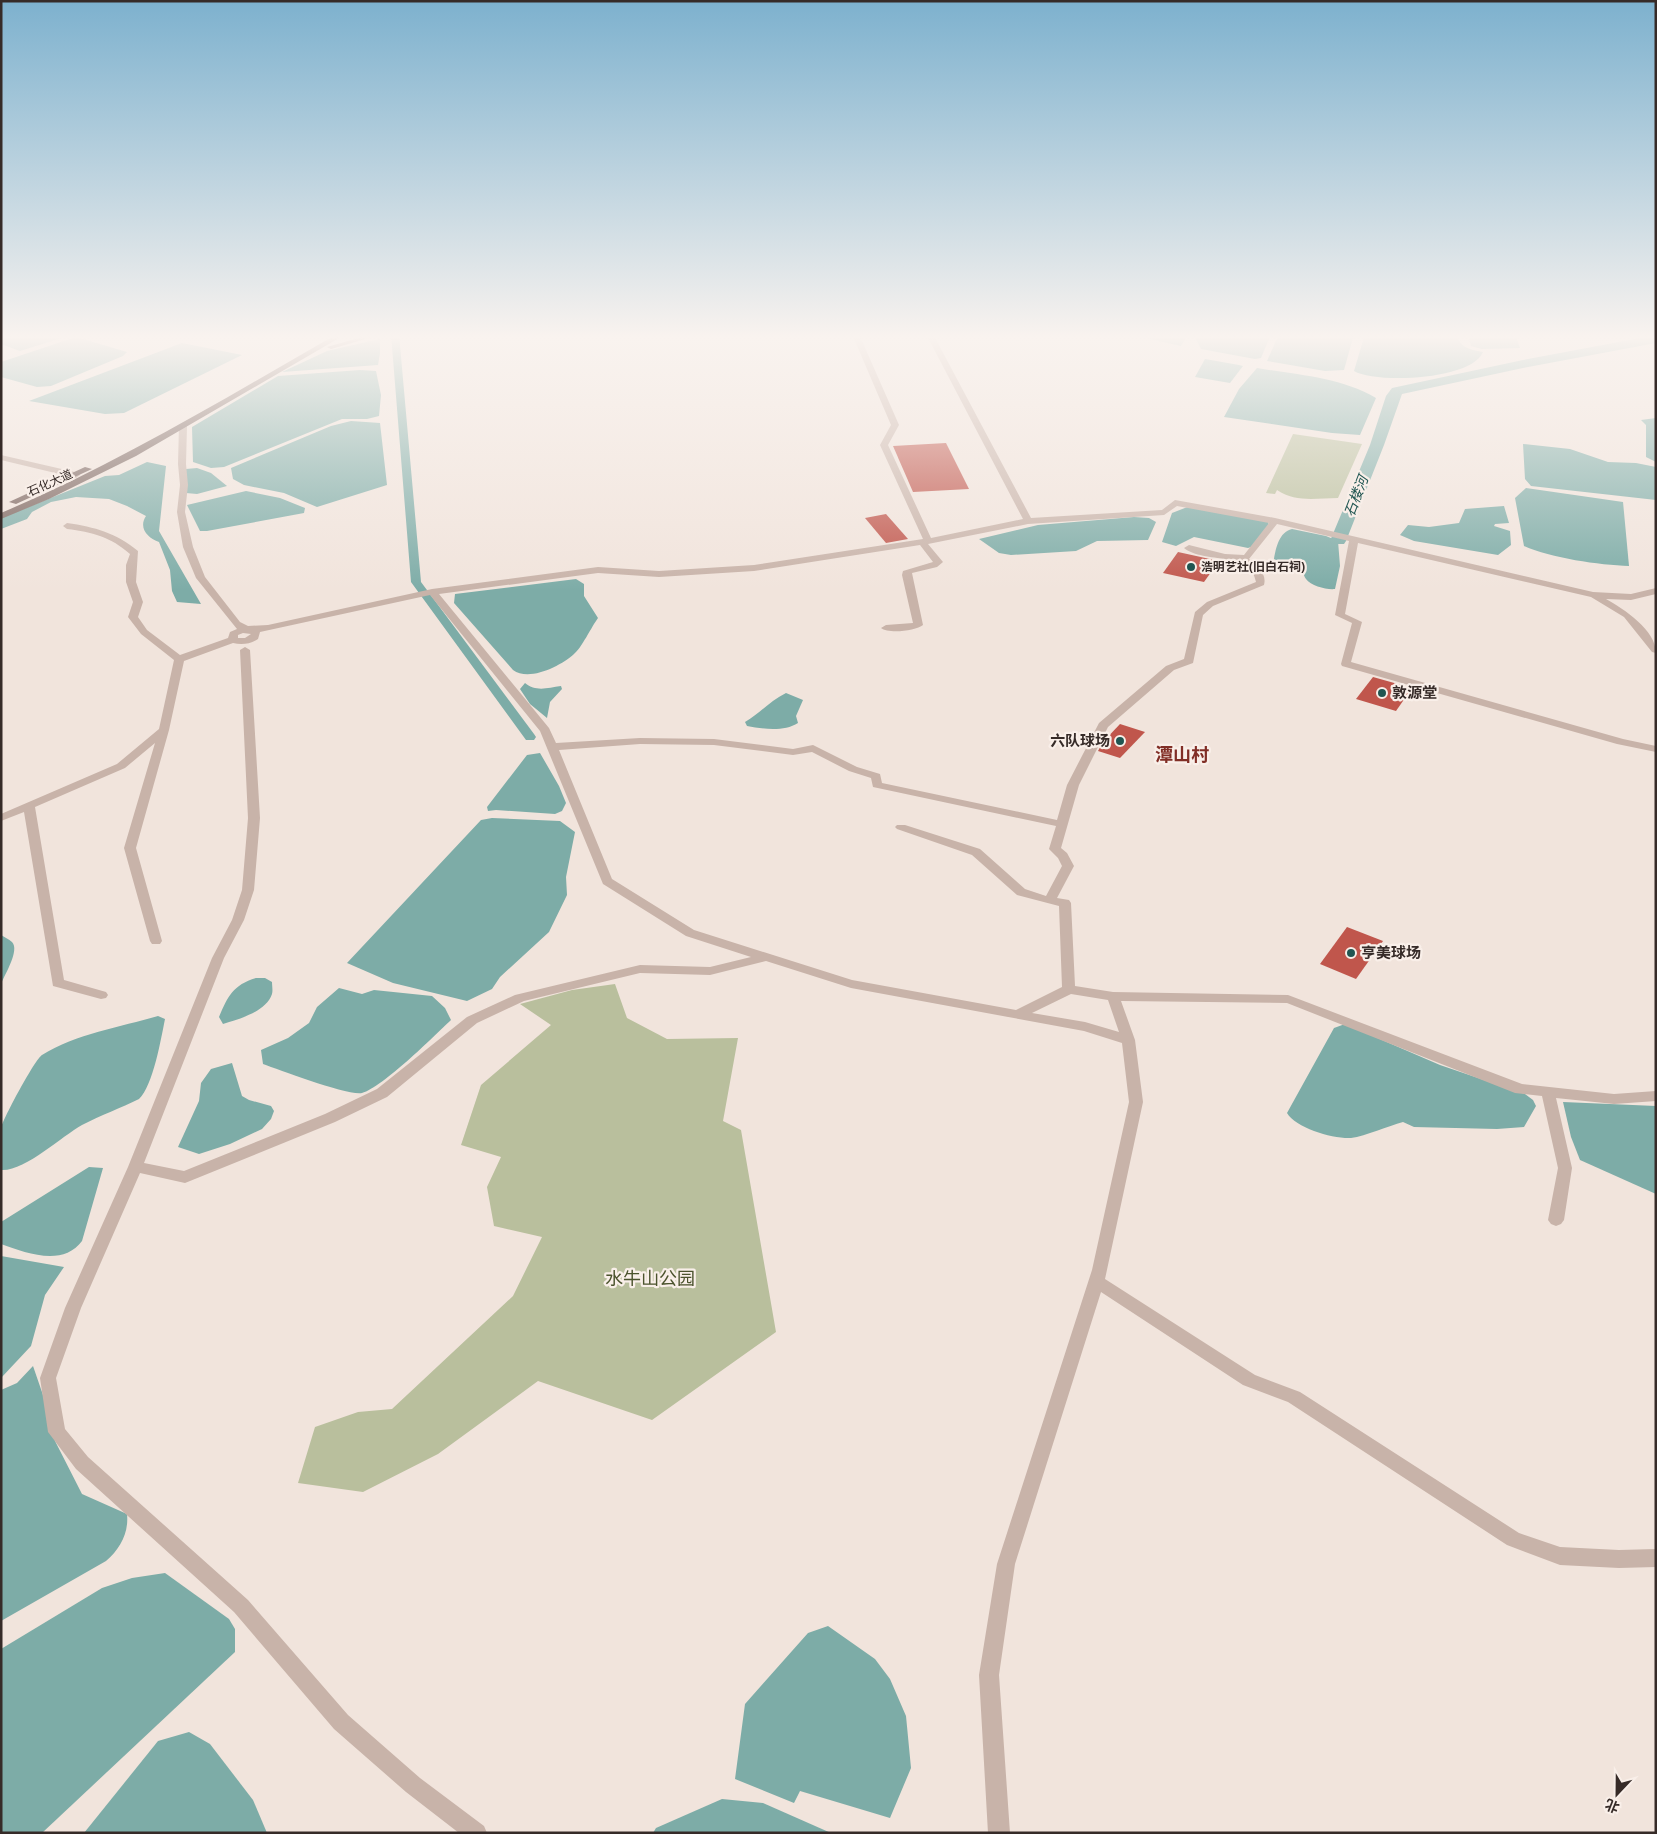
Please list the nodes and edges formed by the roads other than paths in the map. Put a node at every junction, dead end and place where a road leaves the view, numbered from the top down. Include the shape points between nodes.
1 (182, 420) edge
2 (193, 420) edge
3 (893, 420) edge
4 (974, 420) edge
5 (183, 426) junction
6 (1, 457) edge
7 (76, 475) junction
8 (1, 507) edge
9 (1, 516) edge
10 (1275, 521) junction
11 (1028, 522) junction
12 (67, 526) dead end
13 (1351, 540) junction
14 (925, 542) junction
15 (1189, 548) dead end
16 (1241, 558) junction
17 (1656, 591) edge
18 (432, 592) junction
19 (1593, 595) junction
20 (237, 624) junction
21 (886, 628) dead end
22 (253, 635) junction
23 (234, 638) junction
24 (245, 650) junction
25 (1656, 650) edge
26 (178, 659) junction
27 (164, 730) junction
28 (552, 747) junction
29 (1656, 749) edge
30 (29, 806) junction
31 (1, 818) edge
32 (1062, 824) junction
33 (901, 827) dead end
34 (1049, 901) junction
35 (156, 941) dead end
36 (767, 957) junction
37 (1069, 989) junction
38 (102, 995) dead end
39 (1113, 996) junction
40 (1017, 1016) junction
41 (1128, 1040) junction
42 (1548, 1092) junction
43 (1656, 1096) edge
44 (135, 1167) junction
45 (1556, 1220) dead end
46 (1096, 1280) junction
47 (1656, 1558) edge
48 (477, 1833) edge
49 (999, 1833) edge

1 - 7 main road, 石化大道
2 - 5 main road, 石化大道
3 - 14 street via 895,424 884,445
4 - 11 street
5 - 9 main road, 石化大道 via 67,489
5 - 20 street via 184,485 180,512 188,547 201,578
6 - 7 street
7 - 8 main road, 石化大道
10 - 11 street via 1175,503 1164,512
10 - 13 street
10 - 16 street via 1247,557
11 - 14 street
12 - 26 street via 99,530 120,540 135,553 131,565 132,582 138,602 133,616 144,632
13 - 19 street
13 - 29 street via 1340,615 1357,622 1346,664 1621,742
14 - 18 street via 754,568 659,574 598,570
14 - 21 street via 938,562 908,571 907,575 918,625
15 - 16 street
16 - 32 street via 1257,570 1261,583 1210,604 1198,614 1189,661 1170,668 1103,725 1073,785
17 - 19 street via 1631,596
18 - 22 street via 268,628
18 - 28 street via 545,730
19 - 25 street via 1626,615
20 - 22 street
20 - 23 street
22 - 23 street via 246,641
22 - 24 street
23 - 24 street
23 - 26 street
24 - 44 street via 254,818 248,890
26 - 27 street
27 - 30 street via 121,766
27 - 35 street via 130,848
28 - 32 street via 640,741 714,742 793,752 814,748 853,769 876,776 878,785
28 - 36 street via 608,881 690,933
30 - 31 street
30 - 38 street via 58,983
32 - 34 street via 1055,848 1068,866
33 - 34 street via 976,852 1021,892
34 - 37 street via 1065,903
36 - 40 street via 852,984
36 - 44 street via 710,972 640,969 520,998 472,1020 382,1093 330,1118 185,1177
37 - 39 street
37 - 40 street
39 - 41 street
39 - 42 street via 1288,999 1520,1089
40 - 41 street via 1085,1027
41 - 46 street via 1136,1102
42 - 43 street via 1614,1100
42 - 45 street via 1564,1168
44 - 48 street via 73,1308 48,1378 57,1432 82,1463 241,1606 341,1722 413,1785
46 - 47 street via 1249,1380 1294,1397 1513,1539 1560,1556
46 - 49 street via 1006,1564 989,1675

